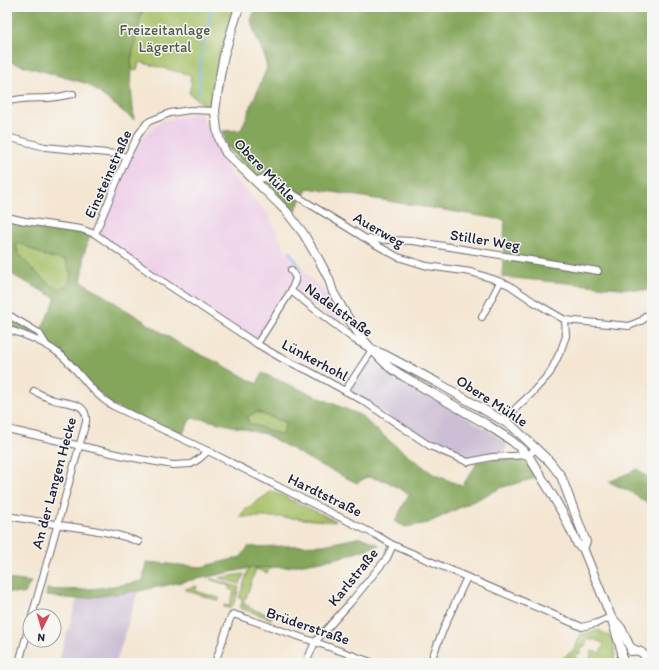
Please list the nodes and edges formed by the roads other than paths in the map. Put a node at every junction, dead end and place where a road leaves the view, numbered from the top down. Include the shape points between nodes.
1 (239, 7) edge
2 (73, 94) dead end
3 (7, 102) edge
4 (215, 111) junction
5 (7, 137) edge
6 (127, 157) junction
7 (256, 181) junction
8 (7, 217) edge
9 (95, 234) junction
10 (367, 239) junction
11 (291, 270) dead end
12 (598, 271) dead end
13 (500, 282) junction
14 (291, 291) junction
15 (7, 314) edge
16 (482, 316) dead end
17 (645, 316) dead end
18 (565, 320) junction
19 (7, 329) edge
20 (258, 344) junction
21 (47, 346) junction
22 (372, 350) junction
23 (34, 391) dead end
24 (345, 391) junction
25 (505, 423) junction
26 (7, 429) edge
27 (79, 446) junction
28 (536, 449) junction
29 (208, 451) junction
30 (528, 455) junction
31 (7, 516) edge
32 (57, 525) junction
33 (139, 542) dead end
34 (393, 545) junction
35 (583, 548) junction
36 (467, 577) junction
37 (34, 608) edge
38 (611, 617) junction
39 (316, 642) junction
40 (23, 648) edge
41 (634, 650) junction
42 (352, 655) junction
43 (622, 660) edge
44 (19, 663) edge
45 (215, 663) edge
46 (306, 663) edge
47 (349, 663) edge
48 (374, 663) edge
49 (430, 663) edge
50 (647, 663) edge

1 - 4 main road, Obere Mühle via 224,55
2 - 3 street
4 - 6 street, Einsteinstraße via 190,110 170,113 150,121 138,135
4 - 7 main road, Obere Mühle via 217,130 226,153
5 - 6 street via 46,147
6 - 9 street, Einsteinstraße
7 - 10 street, Auerweg via 270,179
7 - 22 main road, Obere Mühle via 286,211 303,233 320,260 345,313
8 - 9 street, Lünkerhohl via 81,229
9 - 20 street, Lünkerhohl
10 - 12 street, Stiller Weg via 413,241
10 - 13 street, Auerweg via 398,257 427,266 471,272
11 - 14 street, Nadelstraße via 296,278
13 - 16 street
13 - 18 street, Auerweg
14 - 20 street, Nadelstraße
14 - 22 street, Nadelstraße
15 - 21 street via 39,333
17 - 18 street via 643,320 629,326
18 - 25 street via 566,336 550,373
19 - 21 street
20 - 24 street, Lünkerhohl
21 - 29 street, Hardtstraße via 62,356 107,403
22 - 24 street
22 - 25 main road, Obere Mühle via 438,383
22 - 30 main road, Obere Mühle via 389,367 486,424
23 - 27 street, An der Langen Hecke via 53,400 79,406 85,411 86,422
24 - 30 street, Lünkerhohl via 430,446 468,462 492,457
25 - 28 main road, Obere Mühle via 512,426
26 - 27 street
27 - 29 street via 173,466 190,464
27 - 32 street, An der Langen Hecke
28 - 30 street
28 - 35 main road, Obere Mühle via 561,476 586,542
29 - 34 street, Hardtstraße
30 - 35 main road, Obere Mühle via 578,545
31 - 32 street
32 - 33 street via 92,530
32 - 37 street, An der Langen Hecke
34 - 36 street, Hardtstraße
34 - 39 street, Karlstraße via 387,558
35 - 38 main road, Obere Mühle
36 - 38 street, Hardtstraße via 582,626
36 - 49 street
38 - 41 main road, Obere Mühle
38 - 43 main road, Obere Mühle
39 - 42 street, Brüderstraße
39 - 45 street, Brüderstraße via 233,614
39 - 46 street, Karlstraße
40 - 44 street
41 - 43 main road via 627,652
41 - 50 main road, Obere Mühle via 643,654
42 - 47 street
42 - 48 street, Brüderstraße

